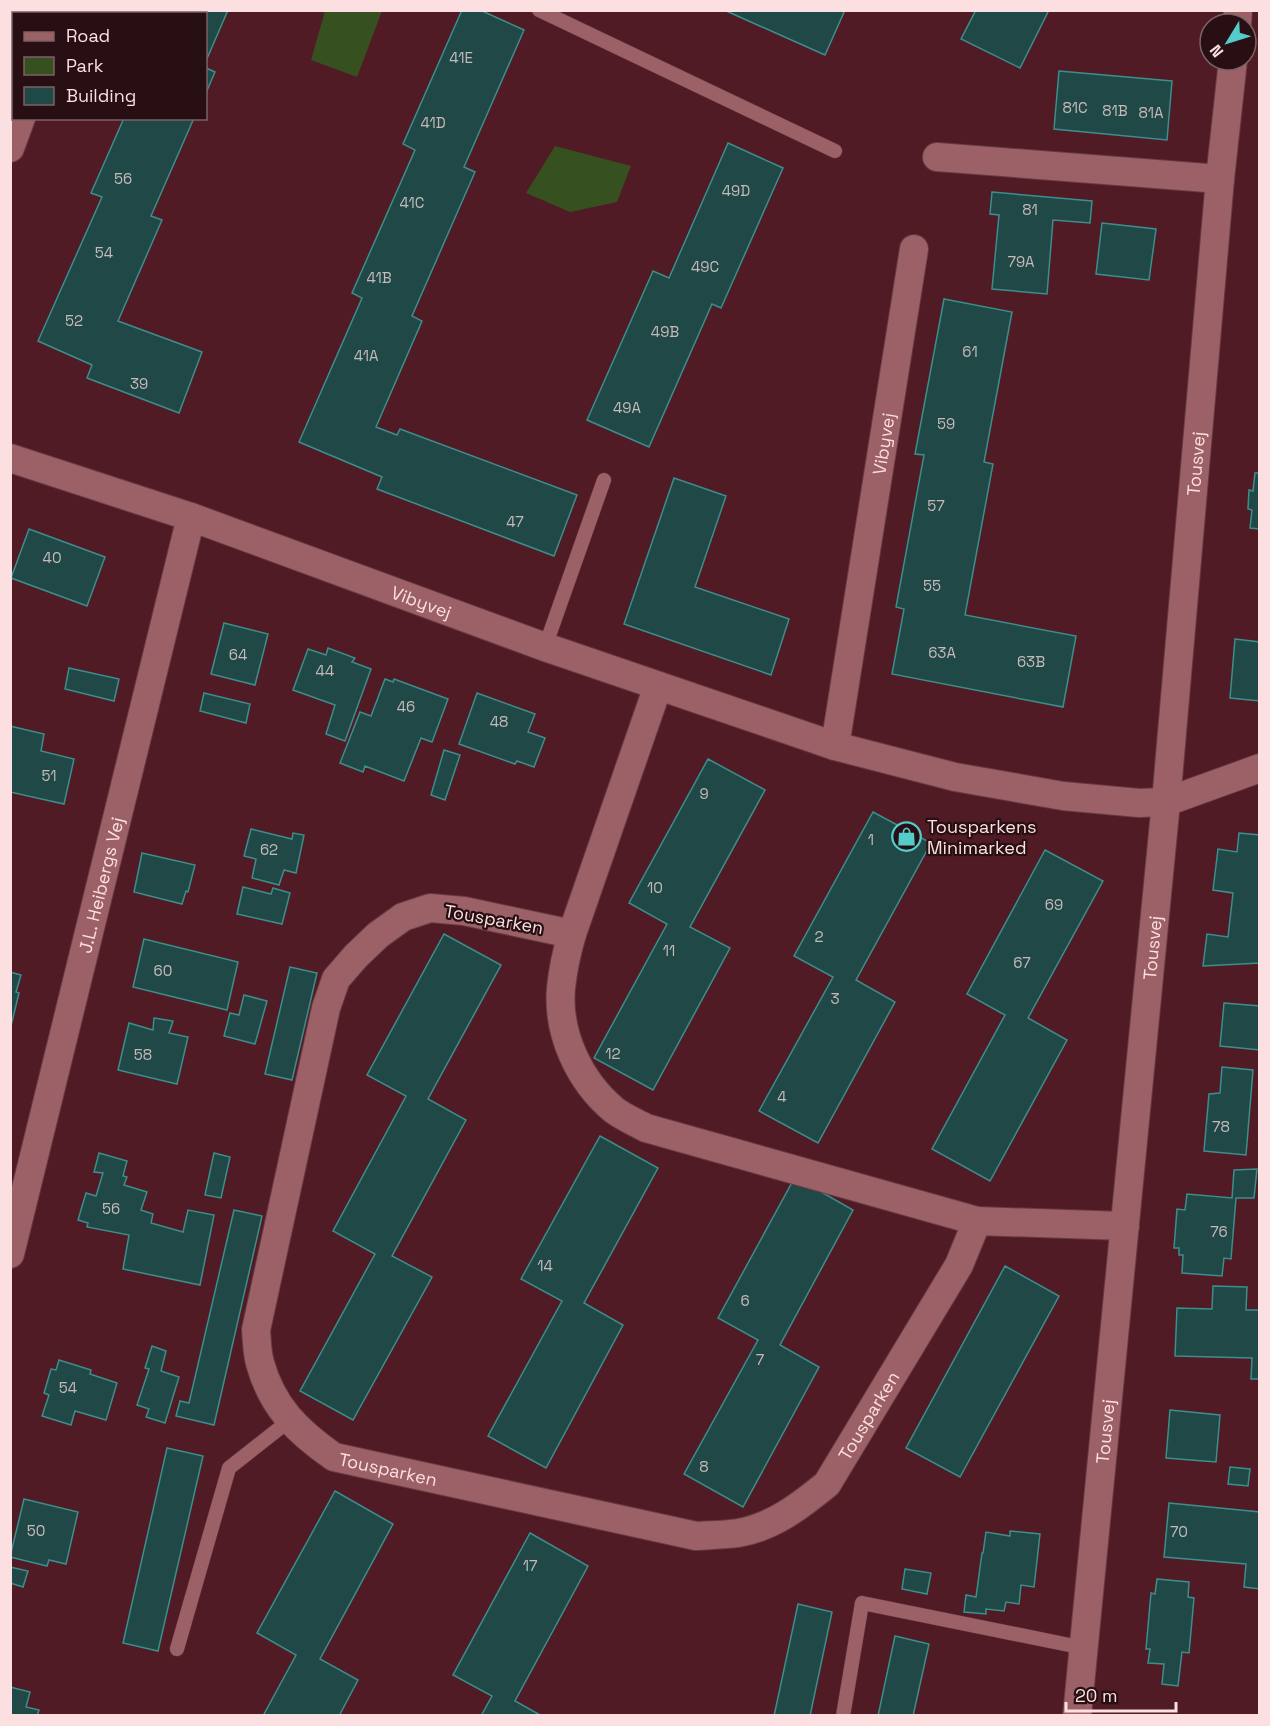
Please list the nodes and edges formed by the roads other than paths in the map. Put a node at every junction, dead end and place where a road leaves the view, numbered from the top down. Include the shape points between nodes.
1 (539, 10) edge
2 (1232, 72) edge
3 (20, 120) edge
4 (10, 148) edge
5 (836, 151) dead end
6 (937, 157) dead end
7 (1220, 179) junction
8 (914, 249) dead end
9 (10, 458) edge
10 (603, 480) dead end
11 (191, 517) junction
12 (545, 647) junction
13 (658, 686) junction
14 (834, 746) junction
15 (1260, 768) edge
16 (1166, 802) junction
17 (572, 933) junction
18 (977, 1221) junction
19 (1125, 1226) junction
20 (10, 1254) edge
21 (290, 1420) junction
22 (1083, 1648) junction
23 (177, 1649) dead end
24 (843, 1716) edge
25 (1077, 1716) edge

1 - 5 lane
2 - 7 street, Tousvej
3 - 4 street
6 - 7 street
7 - 16 street, Tousvej
8 - 14 street, Vibyvej
9 - 11 street, Vibyvej
10 - 12 lane
11 - 12 street, Vibyvej
11 - 20 street, J.L. Heibergs Vej
12 - 13 street, Vibyvej
13 - 14 street, Vibyvej
13 - 17 street
14 - 16 street, Vibyvej via 955,777 1063,796
15 - 16 street, Vibyvej
16 - 19 street, Tousvej
17 - 18 street via 561,989 562,1021 574,1060 593,1090 615,1111 646,1128
17 - 21 street, Tousparken via 430,908 403,917 378,935 336,979 326,1008 256,1330 259,1361 271,1394
18 - 19 street
18 - 21 street, Tousparken via 959,1265 827,1484 780,1518 740,1533 696,1536 334,1456
19 - 22 street, Tousvej
21 - 23 lane via 230,1468
22 - 24 lane via 862,1603
22 - 25 street, Tousvej

